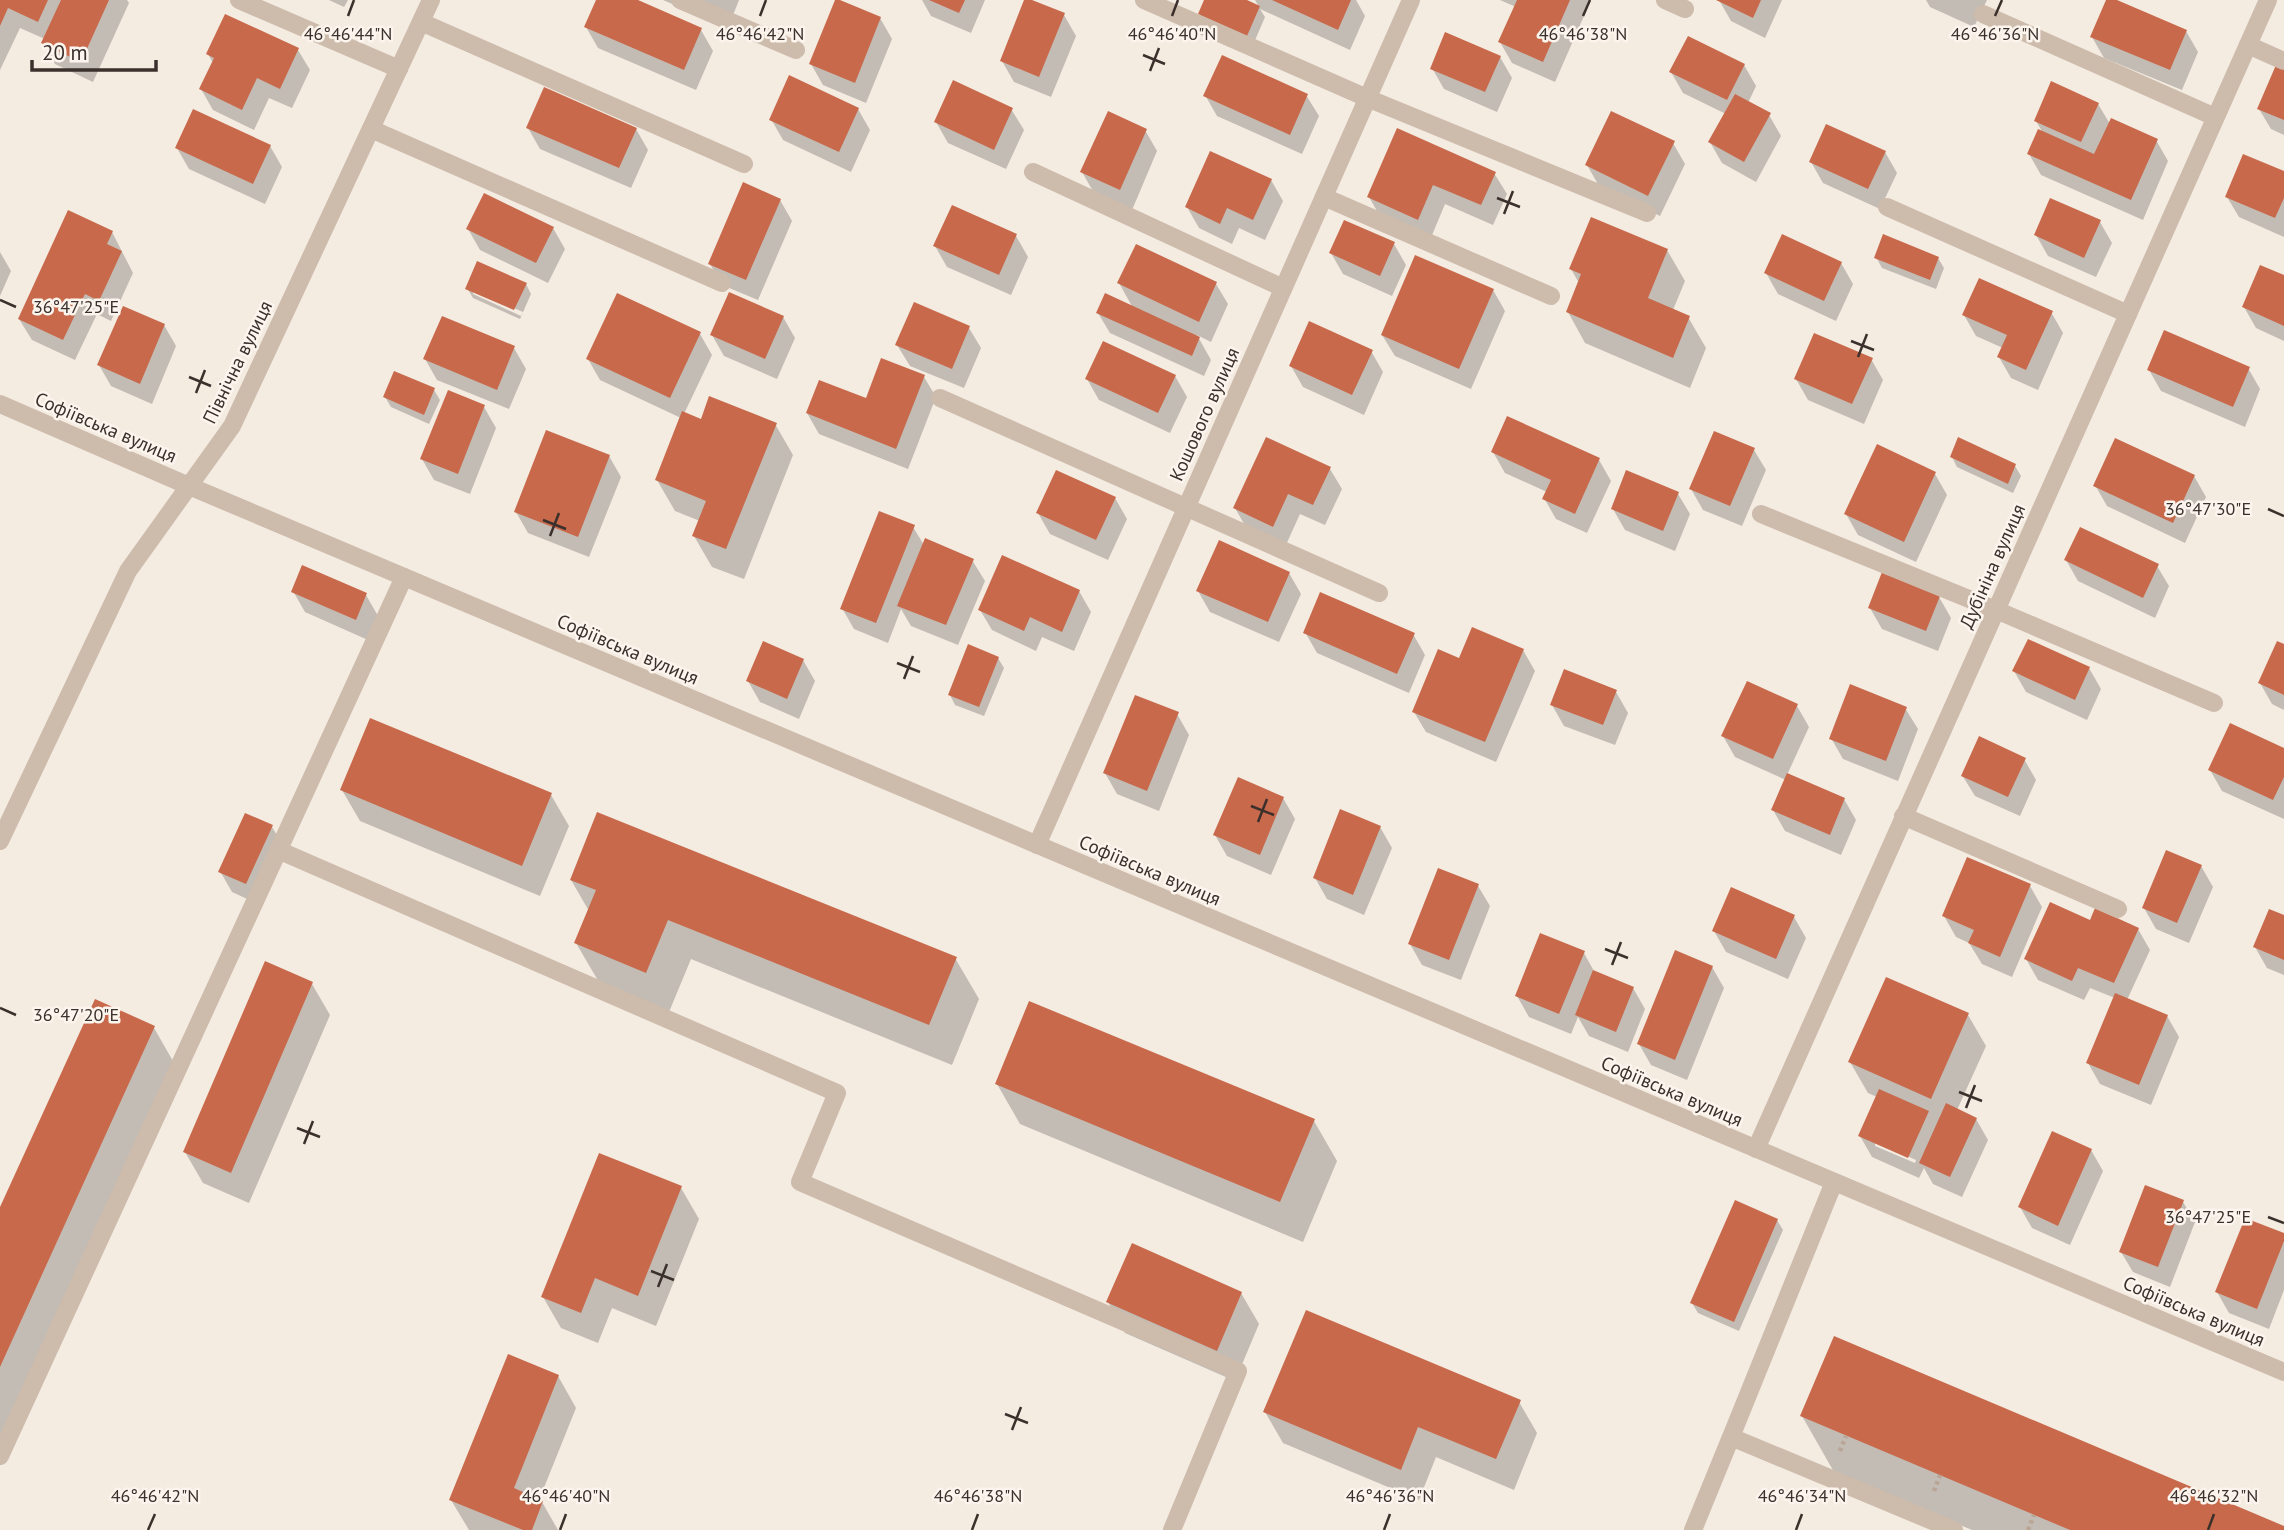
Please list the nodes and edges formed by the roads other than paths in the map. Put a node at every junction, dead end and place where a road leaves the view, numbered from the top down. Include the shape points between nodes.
1 (239, 0) edge
2 (431, 0) edge
3 (680, 0) edge
4 (1143, 0) edge
5 (1411, 0) edge
6 (1665, 0) edge
7 (2267, 0) edge
8 (1685, 9) dead end
9 (1983, 14) dead end
10 (421, 22) junction
11 (2248, 45) junction
12 (796, 50) dead end
13 (2284, 61) edge
14 (399, 69) junction
15 (1367, 98) junction
16 (2215, 117) junction
17 (371, 129) junction
18 (744, 164) dead end
19 (1033, 172) dead end
20 (1324, 197) junction
21 (1887, 207) dead end
22 (1647, 213) dead end
23 (722, 283) dead end
24 (1283, 288) junction
25 (1551, 296) dead end
26 (2128, 314) junction
27 (940, 398) dead end
28 (0, 404) edge
29 (189, 486) junction
30 (1186, 506) junction
31 (1760, 514) dead end
32 (404, 577) junction
33 (1379, 593) dead end
34 (1996, 610) junction
35 (2214, 703) dead end
36 (1903, 816) junction
37 (0, 841) edge
38 (1037, 845) junction
39 (278, 850) junction
40 (2118, 909) dead end
41 (1756, 1149) junction
42 (1833, 1182) junction
43 (2284, 1372) edge
44 (1731, 1437) junction
45 (0, 1456) edge
46 (1172, 1530) edge
47 (1693, 1530) edge
48 (1954, 1530) edge

1 - 14 street
2 - 10 street, Північна вулиця
3 - 12 street
4 - 15 street
5 - 15 street, Кошового вулиця
6 - 8 street
7 - 11 street, Дубініна вулиця
9 - 16 street
10 - 14 street, Північна вулиця
10 - 18 street
11 - 13 street
11 - 16 street, Дубініна вулиця
14 - 17 street, Північна вулиця
15 - 20 street, Кошового вулиця
15 - 22 street
16 - 26 street, Дубініна вулиця
17 - 23 street
17 - 29 street, Північна вулиця via 232,426
19 - 24 street
20 - 24 street, Кошового вулиця
20 - 25 street
21 - 26 street
24 - 30 street, Кошового вулиця
26 - 34 street, Дубініна вулиця
27 - 30 street
28 - 29 street, Софіївська вулиця
29 - 32 street, Софіївська вулиця
29 - 37 street, Північна вулиця via 128,570
30 - 33 street
30 - 38 street, Кошового вулиця
31 - 34 street
32 - 38 street, Софіївська вулиця
32 - 39 street
34 - 35 street
34 - 36 street, Дубініна вулиця
36 - 40 street
36 - 41 street, Дубініна вулиця
38 - 41 street, Софіївська вулиця
39 - 45 street
39 - 46 street via 836,1093 800,1182 1238,1371
41 - 42 street, Софіївська вулиця
42 - 43 street, Софіївська вулиця
42 - 44 street
44 - 47 street
44 - 48 street

